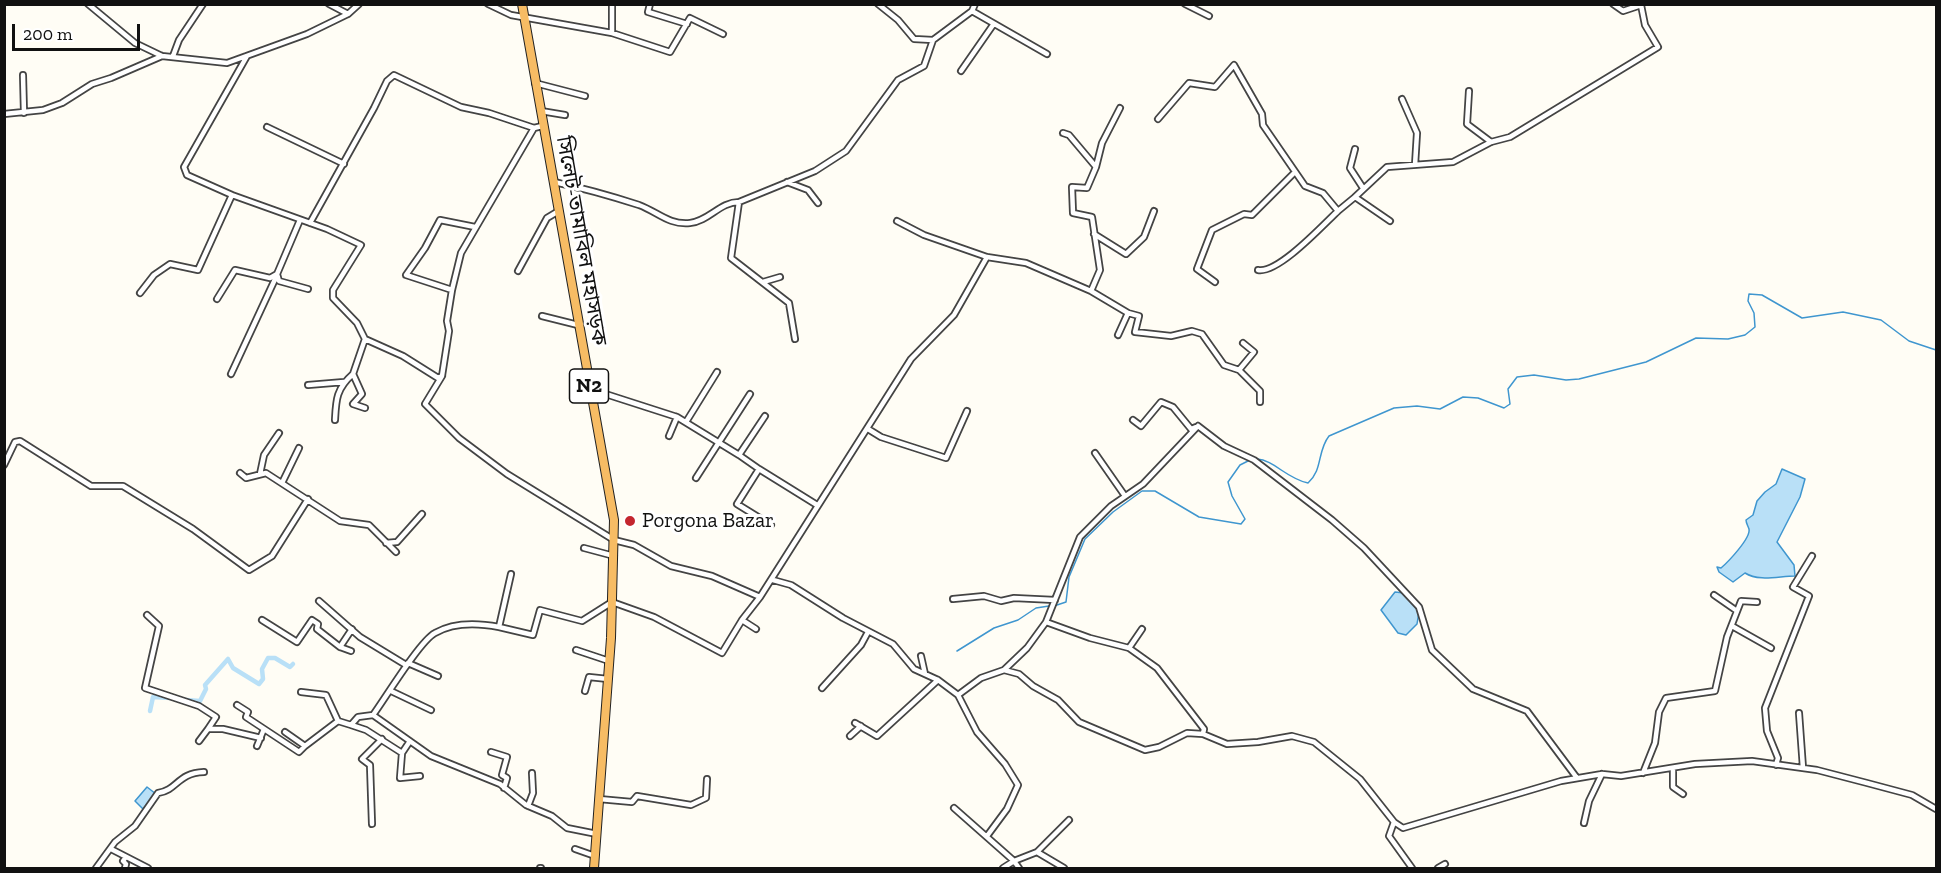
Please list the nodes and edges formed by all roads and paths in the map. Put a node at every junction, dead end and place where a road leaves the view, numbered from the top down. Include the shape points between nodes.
1 (88, 4) edge
2 (203, 4) edge
3 (329, 4) edge
4 (359, 4) edge
5 (488, 4) edge
6 (522, 4) edge
7 (612, 4) edge
8 (650, 4) edge
9 (878, 4) edge
10 (975, 4) edge
11 (1185, 4) edge
12 (1613, 4) edge
13 (972, 11) junction
14 (348, 14) junction
15 (524, 16) junction
16 (1209, 16) dead end
17 (687, 24) junction
18 (993, 25) junction
19 (612, 33) junction
20 (723, 34) dead end
21 (933, 40) junction
22 (1047, 54) dead end
23 (162, 56) junction
24 (173, 56) junction
25 (248, 56) junction
26 (961, 71) dead end
27 (23, 75) dead end
28 (535, 83) junction
29 (1468, 91) dead end
30 (585, 96) dead end
31 (1402, 99) dead end
32 (1120, 108) dead end
33 (540, 111) junction
34 (24, 113) junction
35 (4, 114) edge
36 (565, 115) dead end
37 (1158, 120) dead end
38 (267, 127) dead end
39 (538, 127) junction
40 (1063, 133) dead end
41 (1491, 142) junction
42 (1355, 149) dead end
43 (344, 164) junction
44 (1415, 165) junction
45 (1096, 167) junction
46 (1295, 172) junction
47 (552, 181) junction
48 (787, 182) junction
49 (1363, 188) junction
50 (232, 195) junction
51 (1355, 197) junction
52 (739, 202) junction
53 (818, 204) dead end
54 (1154, 211) dead end
55 (1338, 211) junction
56 (557, 212) junction
57 (300, 220) junction
58 (897, 221) dead end
59 (1390, 221) dead end
60 (310, 223) junction
61 (475, 227) junction
62 (1094, 234) junction
63 (209, 248) junction
64 (216, 253) dead end
65 (987, 256) junction
66 (1258, 270) dead end
67 (518, 271) dead end
68 (277, 274) junction
69 (780, 277) dead end
70 (763, 282) junction
71 (1215, 282) dead end
72 (308, 288) dead end
73 (452, 290) junction
74 (1091, 291) junction
75 (140, 293) dead end
76 (217, 299) dead end
77 (1128, 313) junction
78 (542, 316) dead end
79 (578, 325) junction
80 (1118, 335) dead end
81 (365, 339) junction
82 (795, 339) dead end
83 (1243, 343) dead end
84 (1239, 370) junction
85 (717, 372) dead end
86 (231, 374) dead end
87 (353, 374) junction
88 (442, 376) junction
89 (344, 382) junction
90 (308, 385) dead end
91 (590, 388) junction
92 (750, 394) dead end
93 (1260, 402) dead end
94 (365, 408) dead end
95 (967, 411) dead end
96 (765, 416) dead end
97 (677, 417) junction
98 (335, 420) dead end
99 (1133, 420) dead end
100 (686, 422) junction
101 (1198, 426) junction
102 (868, 429) junction
103 (279, 433) dead end
104 (669, 436) dead end
105 (720, 443) junction
106 (299, 448) dead end
107 (1095, 453) dead end
108 (739, 455) junction
109 (4, 465) edge
110 (759, 469) junction
111 (240, 473) dead end
112 (260, 474) junction
113 (696, 478) dead end
114 (282, 483) junction
115 (1125, 496) junction
116 (308, 499) junction
117 (816, 505) junction
118 (422, 514) dead end
119 (771, 525) dead end
120 (614, 540) junction
121 (386, 543) junction
122 (584, 548) dead end
123 (396, 552) dead end
124 (614, 556) junction
125 (1812, 556) dead end
126 (511, 574) dead end
127 (773, 580) junction
128 (1714, 595) dead end
129 (760, 597) junction
130 (953, 599) dead end
131 (1055, 600) junction
132 (319, 601) dead end
133 (612, 602) junction
134 (1757, 602) dead end
135 (1737, 611) junction
136 (147, 615) dead end
137 (262, 620) dead end
138 (742, 621) junction
139 (1046, 622) junction
140 (1732, 626) junction
141 (499, 627) junction
142 (352, 629) junction
143 (756, 629) dead end
144 (1142, 629) dead end
145 (868, 632) junction
146 (340, 647) junction
147 (1129, 648) junction
148 (1771, 648) dead end
149 (576, 650) dead end
150 (351, 651) dead end
151 (921, 656) dead end
152 (609, 662) junction
153 (407, 664) junction
154 (1004, 670) junction
155 (926, 674) junction
156 (438, 676) dead end
157 (608, 679) junction
158 (938, 680) junction
159 (822, 688) dead end
160 (391, 691) junction
161 (585, 691) dead end
162 (301, 692) dead end
163 (958, 695) junction
164 (237, 705) dead end
165 (431, 710) dead end
166 (1799, 713) dead end
167 (373, 715) junction
168 (338, 721) junction
169 (855, 723) dead end
170 (351, 725) junction
171 (861, 726) junction
172 (208, 729) junction
173 (264, 729) junction
174 (285, 732) dead end
175 (1203, 734) junction
176 (850, 736) dead end
177 (877, 736) junction
178 (261, 738) junction
179 (382, 739) junction
180 (200, 741) dead end
181 (410, 741) junction
182 (878, 743) dead end
183 (257, 746) dead end
184 (305, 746) junction
185 (491, 752) dead end
186 (402, 753) junction
187 (1776, 765) junction
188 (1673, 768) junction
189 (1803, 768) junction
190 (204, 772) dead end
191 (532, 773) dead end
192 (1643, 773) junction
193 (1602, 774) junction
194 (420, 776) dead end
195 (1577, 778) junction
196 (707, 779) dead end
197 (504, 788) junction
198 (1683, 794) dead end
199 (600, 796) junction
200 (528, 806) junction
201 (954, 808) dead end
202 (1936, 809) edge
203 (1068, 820) dead end
204 (1394, 822) junction
205 (372, 824) dead end
206 (1584, 824) dead end
207 (597, 834) junction
208 (987, 836) junction
209 (111, 849) junction
210 (575, 849) dead end
211 (1037, 852) junction
212 (595, 856) junction
213 (126, 857) junction
214 (1014, 861) junction
215 (1444, 864) dead end
216 (96, 868) edge
217 (125, 868) edge
218 (148, 868) edge
219 (594, 868) edge
220 (1003, 868) edge
221 (1018, 868) edge
222 (1064, 868) edge
223 (1412, 868) edge
224 (1438, 868) edge

1 - 23 street via 120,32
2 - 24 street
3 - 14 street
4 - 14 street
5 - 15 street via 511,15
6 - 15 highway, সিলেট-তামাবিল মহাসড়ক / N2
7 - 19 street
8 - 17 street via 648,12
9 - 21 street via 914,39
10 - 13 street
11 - 16 street
12 - 41 street via 1623,11 1641,5 1645,25 1658,47 1510,137
13 - 18 street
13 - 21 street
14 - 25 street
15 - 19 street
15 - 28 highway, সিলেট-তামাবিল মহাসড়ক / N2
17 - 19 street via 670,52
17 - 20 street via 690,18
18 - 22 street
18 - 26 street
21 - 48 street via 924,66 898,80 846,151 815,171
23 - 24 street
23 - 34 street via 92,84 62,103
24 - 25 street via 227,63
25 - 50 street via 184,167 187,175
27 - 34 street
28 - 30 street
28 - 33 highway, সিলেট-তামাবিল মহাসড়ক / N2
29 - 41 street via 1467,124
31 - 44 street via 1417,133
32 - 45 street via 1102,143
33 - 36 street
33 - 39 highway, সিলেট-তামাবিল মহাসড়ক / N2
34 - 35 street
37 - 46 street via 1189,83 1215,87 1234,65 1262,114 1263,125
38 - 43 street
39 - 43 street via 461,107 394,75 387,81
39 - 47 highway, সিলেট-তামাবিল মহাসড়ক / N2
39 - 61 street
40 - 45 street
41 - 44 street via 1453,162
42 - 49 street via 1350,168
43 - 60 street
44 - 49 street via 1387,167
45 - 62 street via 1087,188 1072,187 1073,213 1092,217
46 - 55 street via 1305,186 1323,193
46 - 71 street via 1252,214 1212,230 1197,269
47 - 52 street via 642,206 669,222 691,223 729,202
47 - 56 highway, সিলেট-তামাবিল মহাসড়ক / N2
48 - 52 street
48 - 53 street via 808,190
49 - 51 street
50 - 57 street
50 - 63 street
51 - 55 street
51 - 59 street
52 - 70 street via 731,258
54 - 62 street via 1144,237 1126,254
55 - 66 street via 1278,264
56 - 67 street via 547,218
56 - 79 highway, সিলেট-তামাবিল মহাসড়ক / N2
57 - 60 street
57 - 68 street
58 - 65 street via 924,235
60 - 81 street via 361,245 332,294 357,323
61 - 73 street via 461,253
61 - 73 street via 440,220 406,275
62 - 74 street via 1100,270
63 - 64 street
63 - 75 street via 198,270 170,264 154,275
65 - 74 street via 1026,263
65 - 102 street via 954,315 911,359
68 - 72 street via 279,281
68 - 76 street via 270,278 235,270
68 - 86 street
69 - 70 street
70 - 82 street via 789,303
73 - 88 street
74 - 77 street
77 - 80 street
77 - 84 street via 1139,316 1136,332 1202,334 1224,365
78 - 79 street
79 - 91 highway, সিলেট-তামাবিল মহাসড়ক / N2
81 - 87 street
81 - 88 street via 438,378
83 - 84 street via 1254,352
84 - 93 street via 1260,391
85 - 100 street
87 - 89 street
87 - 94 street via 362,394 353,404
88 - 120 street via 425,404 459,438 507,474
89 - 90 street
89 - 98 street via 333,408
91 - 97 street
91 - 120 highway, সিলেট-তামাবিল মহাসড়ক / N2 via 614,520
92 - 105 street
95 - 102 street via 946,458
96 - 108 street
97 - 100 street
97 - 104 street
99 - 101 street via 1141,426 1161,402 1173,407 1191,429
100 - 105 street
101 - 115 street via 1143,484
101 - 195 street via 1224,446 1254,460 1364,548 1419,607 1432,650 1473,689 1527,711
102 - 117 street
103 - 112 street via 264,455
105 - 108 street
105 - 113 street
106 - 114 street
107 - 115 street
108 - 110 street
109 - 116 street via 15,442 20,441 91,486 123,486 193,529 249,570 272,556
110 - 117 street
110 - 119 street via 737,504
111 - 112 street via 246,478
112 - 114 street via 266,472
114 - 116 street
115 - 131 street via 1080,537
116 - 121 street via 340,521 369,525
117 - 127 street
118 - 121 street via 397,542
120 - 124 highway, সিলেট-তামাবিল মহাসড়ক / N2
120 - 129 street via 634,545 671,566 711,576
121 - 123 street
122 - 124 street
124 - 133 highway, সিলেট-তামাবিল মহাসড়ক / N2
125 - 187 street via 1793,587 1809,596 1765,708 1767,731 1778,758
126 - 141 street
127 - 129 street
127 - 145 street via 790,585
128 - 135 street
129 - 138 street
130 - 131 street via 984,596 1001,602 1014,598
131 - 139 street
132 - 142 street
133 - 138 street via 654,617 723,653
133 - 141 street via 582,621 540,610 533,635
133 - 152 highway, সিলেট-তামাবিল মহাসড়ক / N2
134 - 135 street via 1741,601
135 - 140 street
136 - 172 street via 159,626 145,688 199,706 216,717
137 - 146 street via 297,642 312,620 318,624 317,629
138 - 143 street
139 - 147 street
139 - 154 street via 1028,648
140 - 148 street
140 - 192 street via 1715,691 1666,698
141 - 153 street via 472,622 434,633
142 - 146 street
142 - 153 street via 384,653
144 - 147 street
145 - 155 street via 893,644 914,669
145 - 159 street
146 - 150 street
147 - 175 street via 1157,668 1204,729
149 - 152 street
151 - 155 street
152 - 157 highway, সিলেট-তামাবিল মহাসড়ক / N2
153 - 156 street
153 - 160 street
154 - 163 street via 981,678
154 - 175 street via 1019,674 1058,700 1079,722 1145,750 1187,733
155 - 158 street
157 - 161 street via 589,677
157 - 199 highway, সিলেট-তামাবিল মহাসড়ক / N2
158 - 163 street
158 - 177 street
160 - 165 street
160 - 167 street
162 - 168 street via 326,695
163 - 208 street via 977,732 1018,785 1007,809
164 - 173 street
166 - 189 street
167 - 170 street via 358,717
167 - 181 street
168 - 170 street
168 - 184 street
169 - 171 street
170 - 179 street
171 - 176 street
171 - 177 street
172 - 178 street
172 - 180 street
173 - 178 street
173 - 184 street via 299,752
174 - 184 street
175 - 204 street via 1227,744 1293,736 1314,742 1360,779
177 - 182 street
178 - 183 street
179 - 186 street
179 - 205 street via 362,759 370,765
181 - 186 street
181 - 197 street via 431,756
185 - 197 street via 507,757 501,775 507,778
186 - 194 street via 400,778
187 - 188 street via 1752,761
187 - 189 street
188 - 192 street
188 - 198 street via 1673,787
189 - 202 street via 1905,793
190 - 209 street via 189,772 166,792 158,793 135,826
191 - 200 street via 533,793
192 - 193 street
193 - 195 street
193 - 206 street via 1589,801
195 - 204 street via 1403,828
196 - 199 street via 706,798 691,805 637,796 632,802
197 - 200 street
199 - 207 highway, N2
200 - 207 street via 552,816 567,828
201 - 208 street
203 - 211 street
204 - 223 street via 1389,836
207 - 212 highway, N2
208 - 214 street
209 - 213 street
209 - 216 street
210 - 212 street
211 - 214 street
211 - 222 street
212 - 219 highway, N2
213 - 217 street
213 - 218 street
214 - 220 street
214 - 221 street
215 - 224 street

